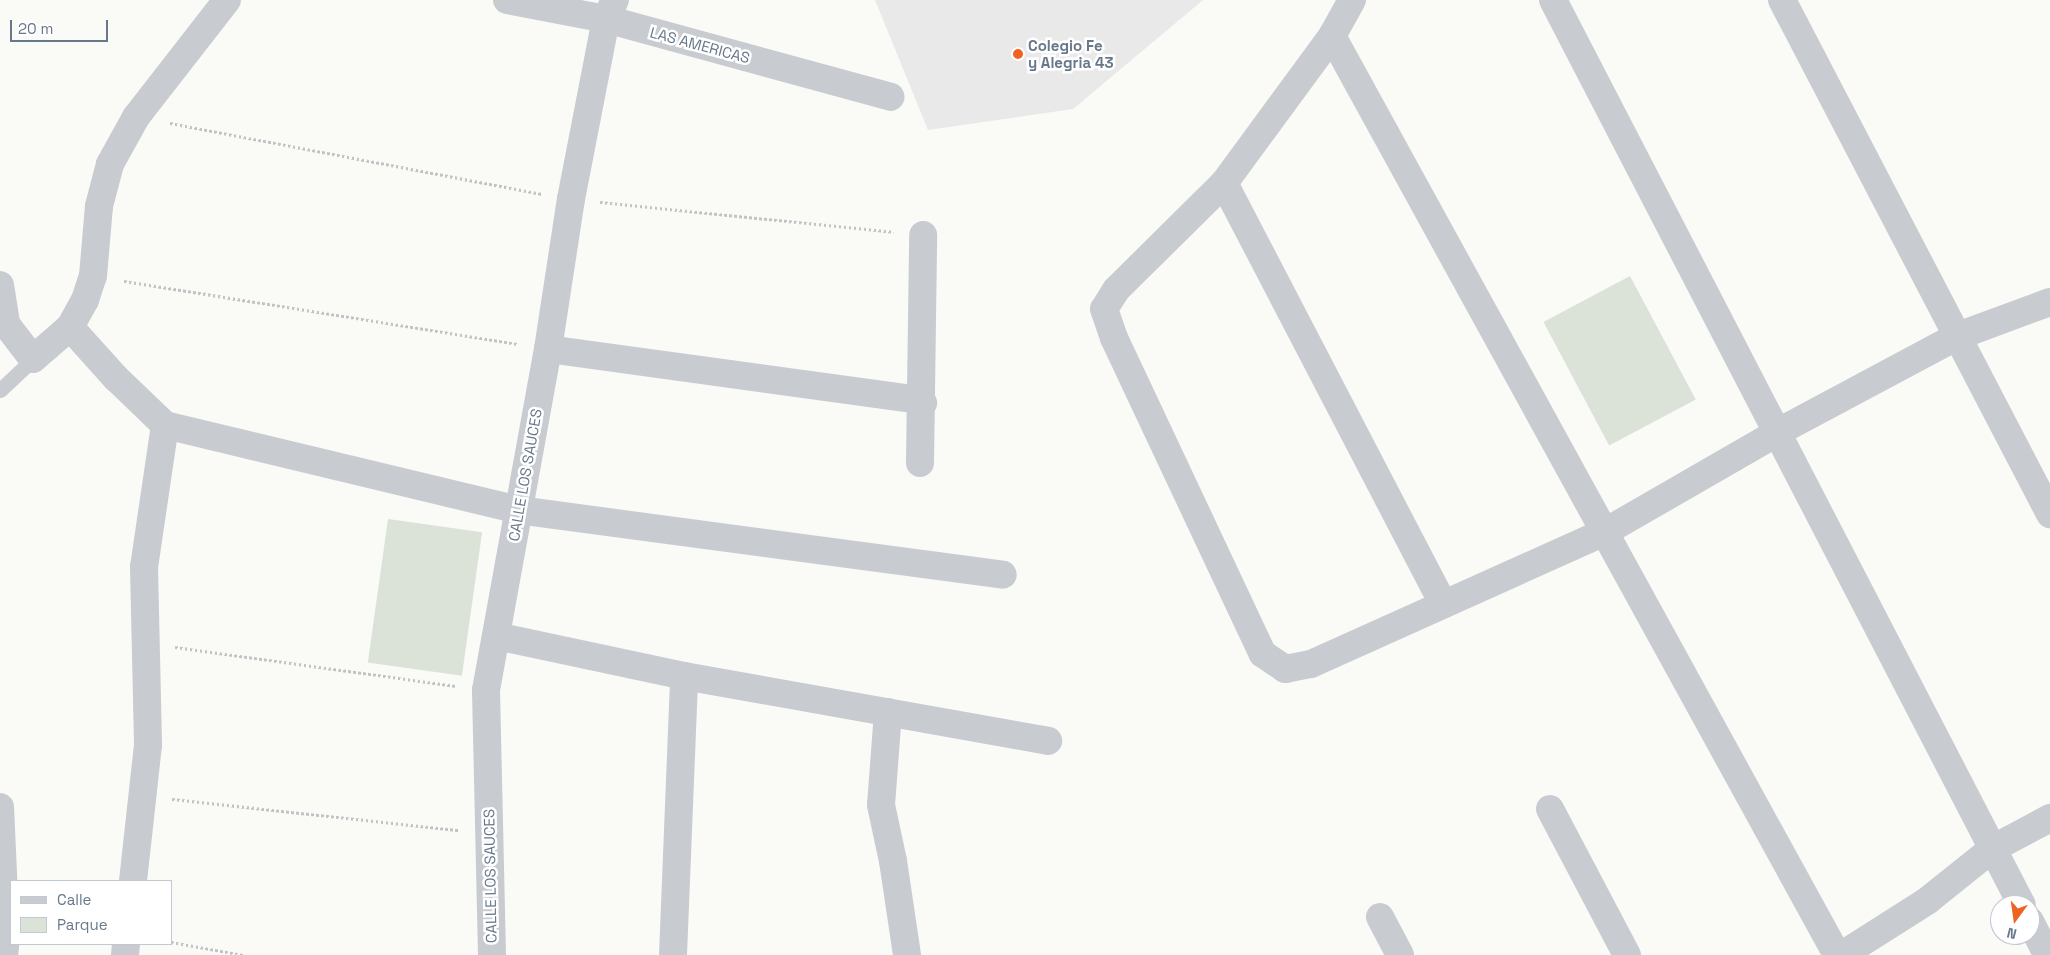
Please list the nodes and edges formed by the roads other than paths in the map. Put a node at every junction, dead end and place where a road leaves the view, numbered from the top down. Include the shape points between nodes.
1 (227, 0) edge
2 (507, 0) edge
3 (1352, 0) edge
4 (1782, 0) edge
5 (1557, 2) edge
6 (611, 10) edge
7 (1332, 36) junction
8 (891, 97) dead end
9 (1224, 183) junction
10 (923, 235) road end
11 (0, 285) edge
12 (2050, 302) edge
13 (70, 327) junction
14 (1958, 336) junction
15 (548, 349) junction
16 (33, 358) junction
17 (0, 390) edge
18 (923, 403) junction
19 (165, 425) junction
20 (1778, 432) junction
21 (920, 463) dead end
22 (518, 510) junction
23 (2050, 514) edge
24 (1605, 532) junction
25 (1003, 575) dead end
26 (1443, 604) junction
27 (496, 636) junction
28 (684, 676) junction
29 (888, 712) junction
30 (1048, 741) dead end
31 (0, 807) edge
32 (1550, 809) dead end
33 (2050, 818) edge
34 (1992, 849) junction
35 (133, 880) edge
36 (2017, 895) edge
37 (1380, 917) dead end
38 (2040, 940) edge
39 (4, 955) edge
40 (492, 955) edge
41 (673, 955) edge
42 (908, 955) edge
43 (1400, 955) edge
44 (1628, 955) edge
45 (1837, 955) edge
46 (1842, 955) edge
47 (2048, 955) edge

1 - 13 street via 136,117 110,164 99,206 93,276 85,300
2 - 6 street, LAS AMERICAS
3 - 7 street
4 - 14 street
5 - 20 street
6 - 8 street, LAS AMERICAS
6 - 15 street, CALLE LOS SAUCES via 571,199
7 - 9 street
7 - 24 street
9 - 26 street
9 - 26 street via 1116,290 1104,309 1114,338 1263,654 1285,669 1311,664
10 - 18 street
11 - 16 street via 6,324
12 - 14 street
13 - 16 street
13 - 19 street
14 - 20 street
14 - 23 street
15 - 18 street
15 - 22 street, CALLE LOS SAUCES
16 - 17 lane
18 - 21 street
19 - 22 street
19 - 35 street via 144,566 148,745
20 - 24 street
20 - 34 street
22 - 25 street
22 - 27 street, CALLE LOS SAUCES
24 - 26 street
24 - 45 street
27 - 28 street
27 - 40 street, CALLE LOS SAUCES via 486,690
28 - 29 street
28 - 41 street
29 - 30 street
29 - 42 street via 881,805
31 - 39 street
32 - 44 street
33 - 34 street
34 - 36 street
34 - 46 street via 1927,901
37 - 43 street
38 - 47 street

